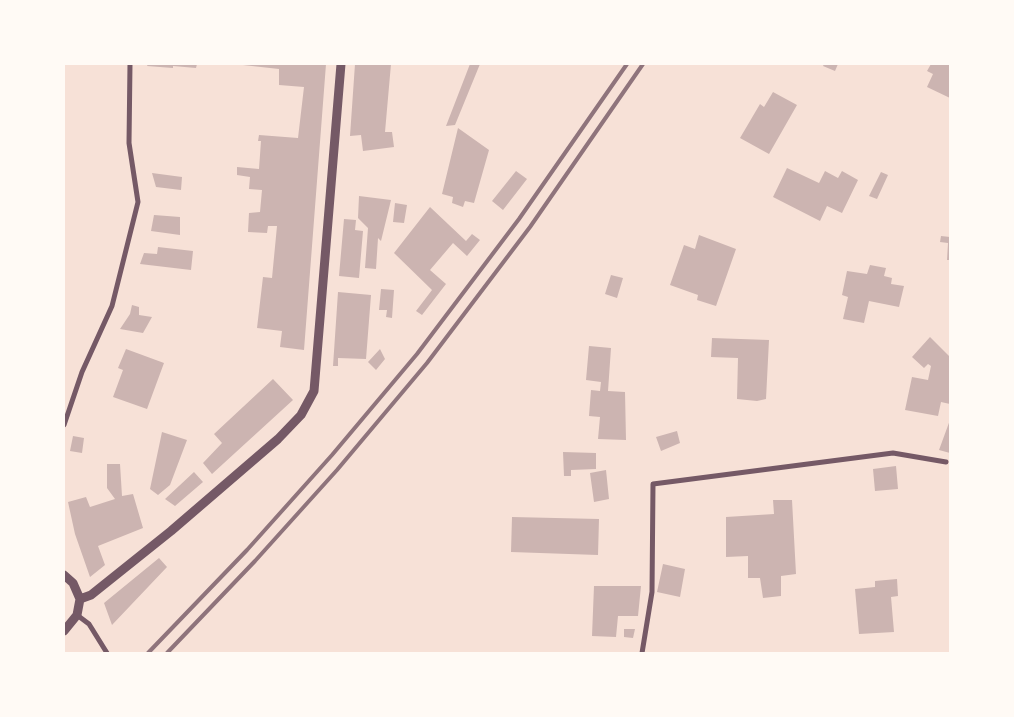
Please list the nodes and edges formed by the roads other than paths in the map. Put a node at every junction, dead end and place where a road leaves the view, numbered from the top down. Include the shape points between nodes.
1 (130, 64) edge
2 (341, 64) edge
3 (64, 424) edge
4 (946, 462) dead end
5 (64, 575) edge
6 (80, 599) junction
7 (77, 616) junction
8 (64, 630) edge
9 (107, 653) edge
10 (642, 653) edge

1 - 3 street via 129,143 138,202 112,306 82,372
2 - 6 street via 314,391 301,415 278,438 171,531 91,595
4 - 10 street via 893,453 653,484 652,592
5 - 6 street via 73,583
6 - 7 street
7 - 8 street
7 - 9 street via 89,624

